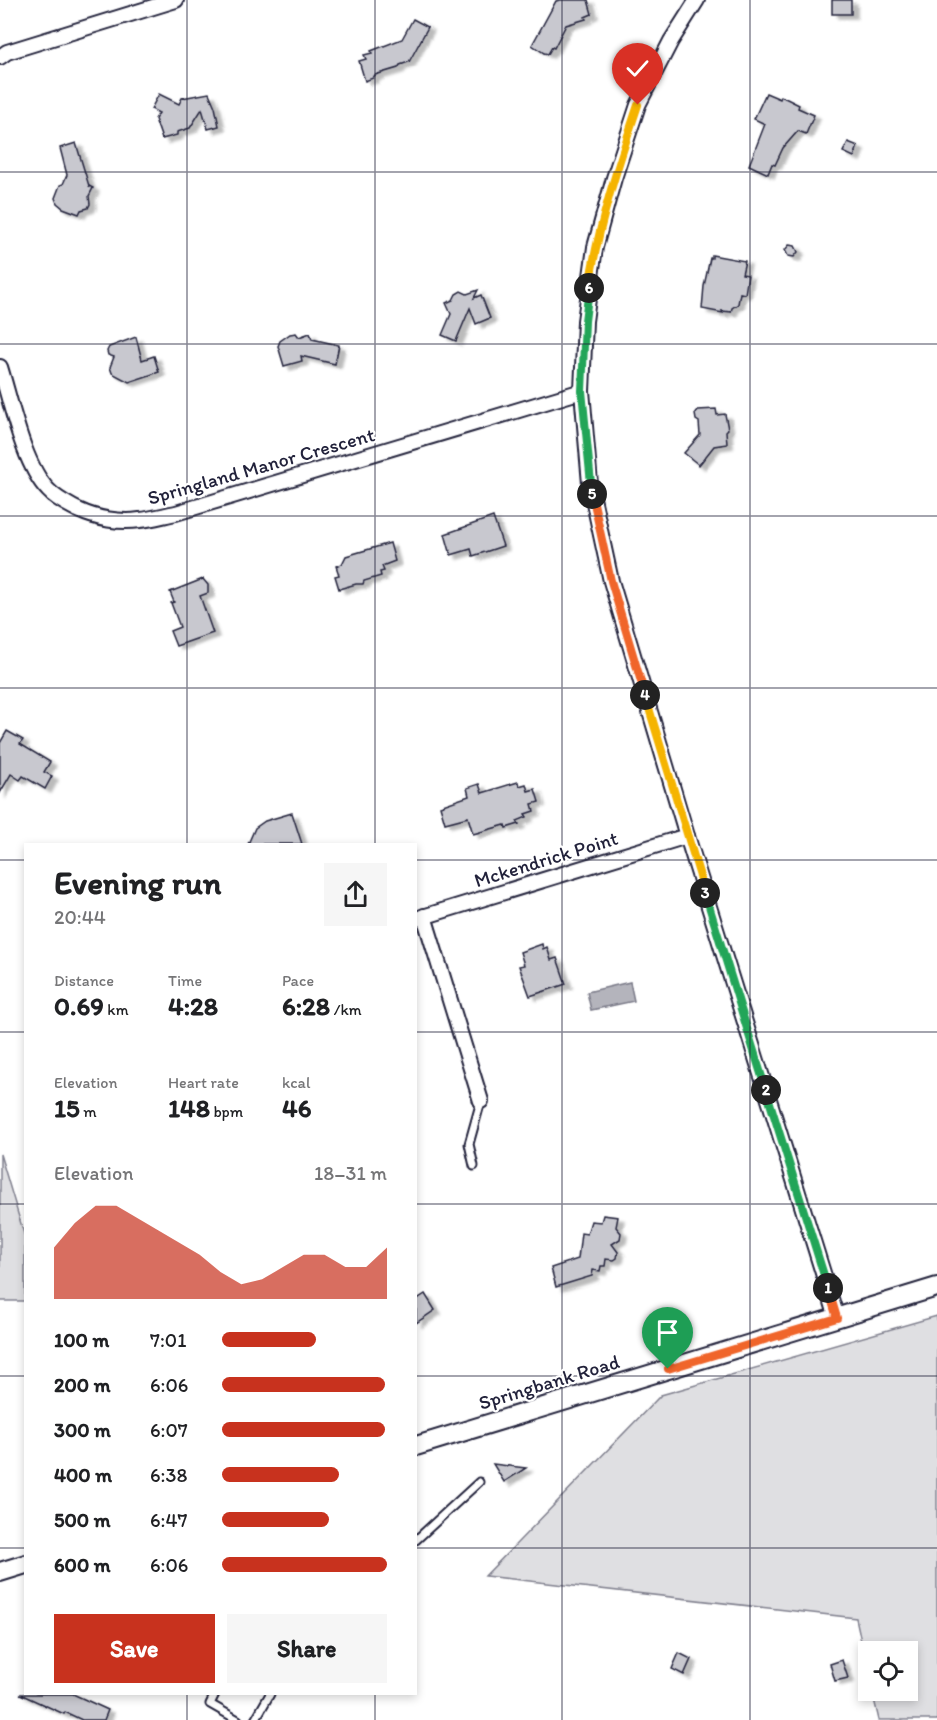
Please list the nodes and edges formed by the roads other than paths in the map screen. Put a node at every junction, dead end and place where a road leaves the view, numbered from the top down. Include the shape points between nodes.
1 (176, 0) edge
2 (697, 0) edge
3 (0, 57) edge
4 (0, 367) edge
5 (582, 391) junction
6 (687, 836) junction
7 (420, 918) edge
8 (482, 1101) joint
9 (474, 1166) dead end
10 (937, 1287) edge
11 (837, 1318) junction
12 (417, 1446) edge
13 (479, 1482) dead end
14 (417, 1539) edge
15 (24, 1565) edge
16 (0, 1572) edge
17 (214, 1695) edge
18 (269, 1695) edge
19 (238, 1720) edge
20 (255, 1720) edge

1 - 3 street
2 - 5 street via 638,105 614,178 589,287
4 - 5 street, Springland Manor Crescent via 26,452 46,489 91,516 140,521
5 - 6 street via 590,484 611,581
6 - 7 street, Mckendrick Point
6 - 11 street
7 - 8 street
8 - 9 lane via 469,1144
10 - 11 street, Springbank Road
11 - 12 street, Springbank Road
13 - 14 lane
15 - 16 street
17 - 19 lane via 210,1704
18 - 20 lane

